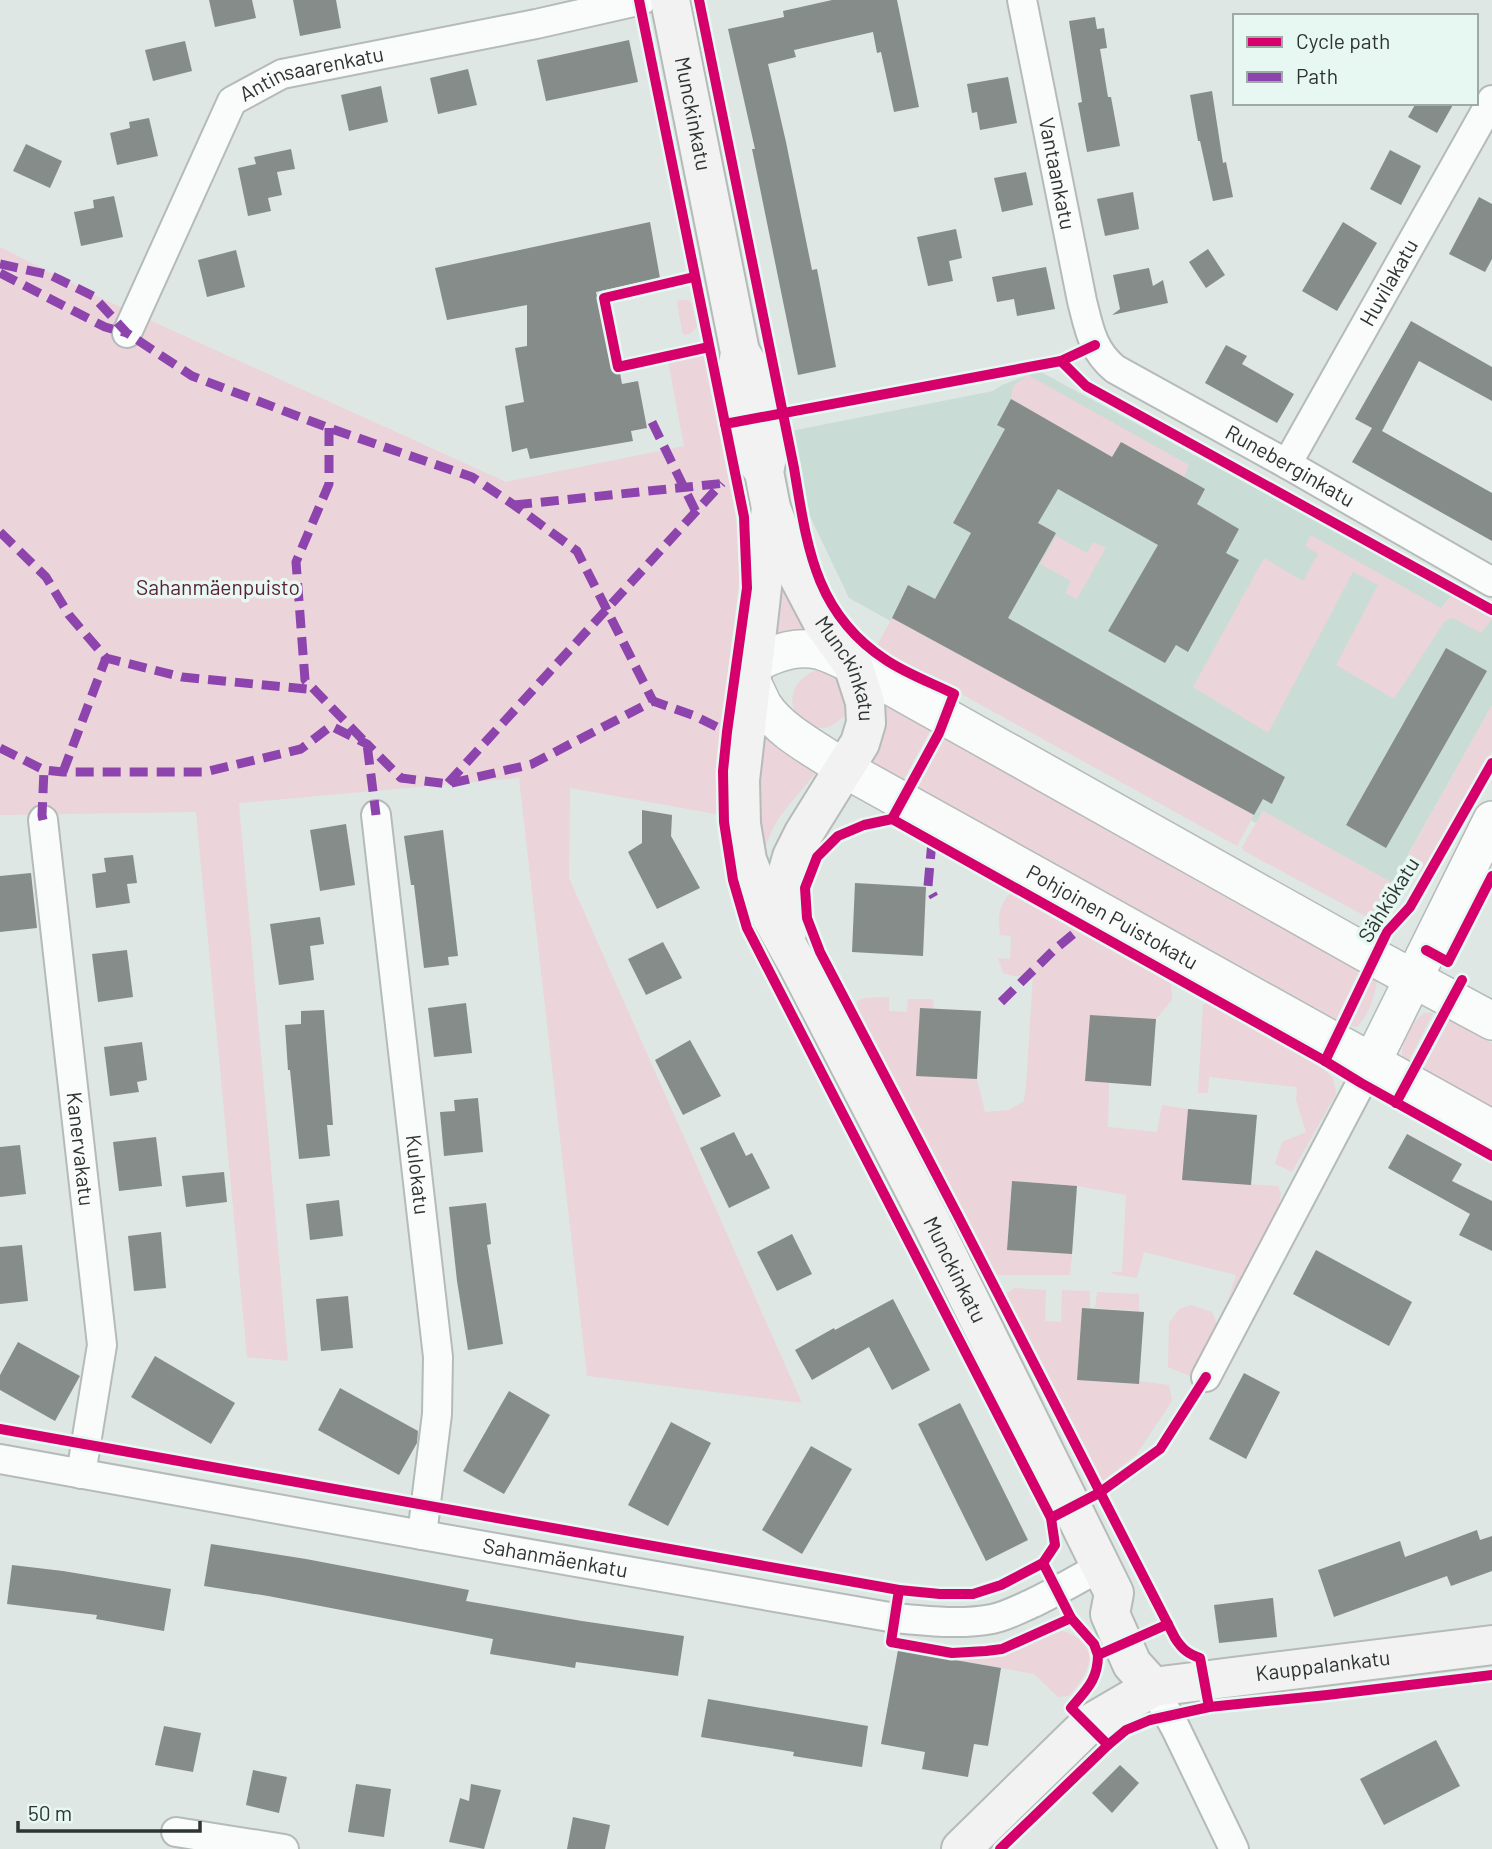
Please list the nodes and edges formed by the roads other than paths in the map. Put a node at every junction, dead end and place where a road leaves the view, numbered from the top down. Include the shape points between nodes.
1 (642, 0) edge
2 (670, 0) edge
3 (1022, 0) edge
4 (1492, 100) edge
5 (127, 333) dead end
6 (1095, 345) joint
7 (1287, 464) junction
8 (767, 490) junction
9 (1492, 582) edge
10 (853, 665) junction
11 (752, 672) junction
12 (845, 769) junction
13 (376, 815) dead end
14 (43, 820) dead end
15 (1492, 820) edge
16 (789, 948) junction
17 (1414, 977) junction
18 (1492, 1021) edge
19 (1371, 1062) junction
20 (1492, 1129) edge
21 (1206, 1377) dead end
22 (0, 1459) edge
23 (81, 1474) junction
24 (422, 1535) junction
25 (1107, 1580) junction
26 (1492, 1645) edge
27 (1153, 1687) junction
28 (176, 1832) dead end
29 (284, 1849) edge
30 (961, 1849) edge
31 (1234, 1849) edge

1 - 5 street, Antinsaarenkatu via 282,74 232,101
2 - 8 main road, Munckinkatu via 740,352 734,395 744,442
3 - 6 street, Vantaankatu
4 - 7 street, Huvilakatu
6 - 7 street, Runeberginkatu via 1102,359 1115,369
7 - 9 street, Runeberginkatu
8 - 10 main road, Munckinkatu via 790,558 823,623
8 - 11 main road, Munckinkatu
10 - 11 street via 810,649 767,657
10 - 12 main road, Munckinkatu via 865,702 866,723
10 - 17 street
11 - 12 street, Pohjoinen Puistokatu via 764,706 775,719
11 - 16 main road, Munckinkatu via 740,780 741,824 747,860 764,904
12 - 16 main road, Munckinkatu via 792,857 784,885
12 - 19 street, Pohjoinen Puistokatu
13 - 24 street, Kulokatu via 438,1357 437,1414
14 - 23 street, Kanervakatu via 102,1345
15 - 17 street
16 - 25 main road, Munckinkatu via 932,1224
17 - 18 street
17 - 19 street
19 - 20 street, Pohjoinen Puistokatu
19 - 21 street
22 - 23 street, Sahanmäenkatu
23 - 24 street, Sahanmäenkatu
24 - 25 street, Sahanmäenkatu via 895,1618 942,1622 994,1619 1057,1591
25 - 27 main road, Munckinkatu via 1110,1614 1132,1664
26 - 27 main road, Kauppalankatu
27 - 30 main road via 1088,1725
27 - 31 street, Munckinkatu
28 - 29 street

